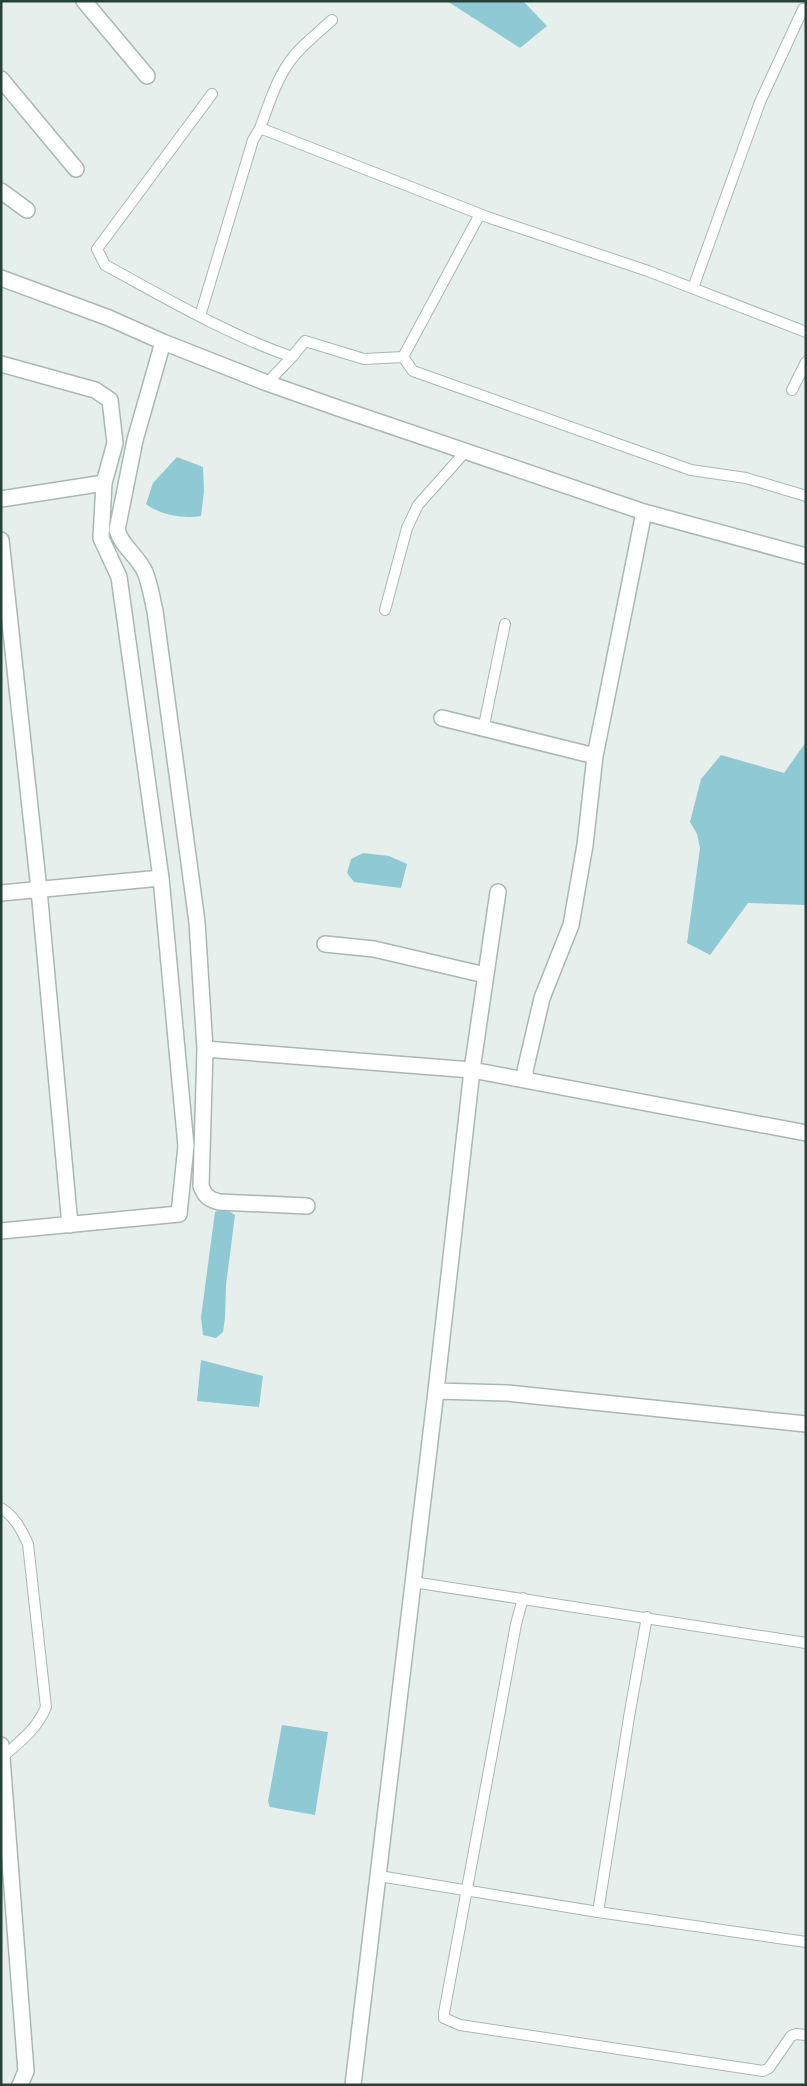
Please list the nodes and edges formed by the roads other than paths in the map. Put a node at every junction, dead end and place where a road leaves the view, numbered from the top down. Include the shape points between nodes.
1 (84, 1) edge
2 (803, 9) dead end
3 (332, 20) dead end
4 (146, 76) dead end
5 (1, 79) edge
6 (212, 94) dead end
7 (260, 128) junction
8 (76, 169) dead end
9 (1, 191) edge
10 (27, 210) dead end
11 (480, 214) junction
12 (1, 278) edge
13 (693, 288) junction
14 (200, 316) junction
15 (806, 332) edge
16 (163, 342) junction
17 (292, 357) junction
18 (403, 357) junction
19 (806, 362) edge
20 (1, 364) edge
21 (267, 383) junction
22 (792, 390) dead end
23 (466, 452) junction
24 (104, 483) junction
25 (806, 496) edge
26 (1, 500) edge
27 (644, 512) junction
28 (1, 540) edge
29 (806, 556) edge
30 (385, 610) dead end
31 (505, 624) dead end
32 (442, 718) dead end
33 (483, 730) junction
34 (595, 756) junction
35 (161, 878) junction
36 (40, 890) junction
37 (498, 892) dead end
38 (1, 893) edge
39 (325, 944) dead end
40 (485, 975) junction
41 (205, 1049) junction
42 (472, 1070) junction
43 (526, 1079) junction
44 (806, 1133) edge
45 (307, 1206) dead end
46 (70, 1225) junction
47 (1, 1231) edge
48 (436, 1391) junction
49 (806, 1424) edge
50 (1, 1508) edge
51 (413, 1582) junction
52 (522, 1598) junction
53 (647, 1617) junction
54 (806, 1643) edge
55 (2, 1753) edge
56 (379, 1876) junction
57 (467, 1892) junction
58 (598, 1912) junction
59 (806, 1942) edge
60 (806, 2035) edge
61 (20, 2085) edge
62 (353, 2085) edge

1 - 4 street
2 - 13 lane via 760,102
3 - 7 lane via 288,64
5 - 8 street
6 - 14 lane via 97,249 105,265
7 - 11 lane
7 - 14 lane via 253,140
9 - 10 street
11 - 13 lane
11 - 18 lane
12 - 16 street
13 - 15 lane
14 - 17 lane via 265,348
16 - 21 street
16 - 41 street via 135,440 117,530 120,541 145,572 154,610 197,922
17 - 18 lane via 305,341 364,359
17 - 21 lane
18 - 25 lane via 414,371 691,470 746,478
19 - 22 lane
20 - 24 street via 95,390 110,400 115,442
21 - 23 street
23 - 27 street
23 - 30 lane via 418,505 407,528
24 - 26 street
24 - 35 street via 101,538 118,577
27 - 29 street
27 - 34 street
28 - 36 street
31 - 33 lane
32 - 33 street
33 - 34 street
34 - 43 street via 571,925 542,998 525,1071
35 - 36 street
35 - 46 street via 186,1146 179,1214
36 - 38 street
36 - 46 street
37 - 40 street
39 - 40 street via 374,949
40 - 42 street
41 - 42 street
41 - 45 street via 200,1186 204,1194 209,1200 219,1202
42 - 43 street
42 - 48 street
43 - 44 street
46 - 47 street
48 - 49 street via 506,1394
48 - 51 street
50 - 55 lane via 20,1527 28,1544 46,1707 40,1722 28,1735
51 - 52 lane
51 - 56 street
52 - 53 lane
52 - 57 lane
53 - 54 lane
53 - 58 lane
55 - 61 street via 26,2071
56 - 57 lane
56 - 62 street
57 - 58 lane
57 - 60 lane via 444,2013 447,2021 763,2071 769,2068 790,2036
58 - 59 lane

